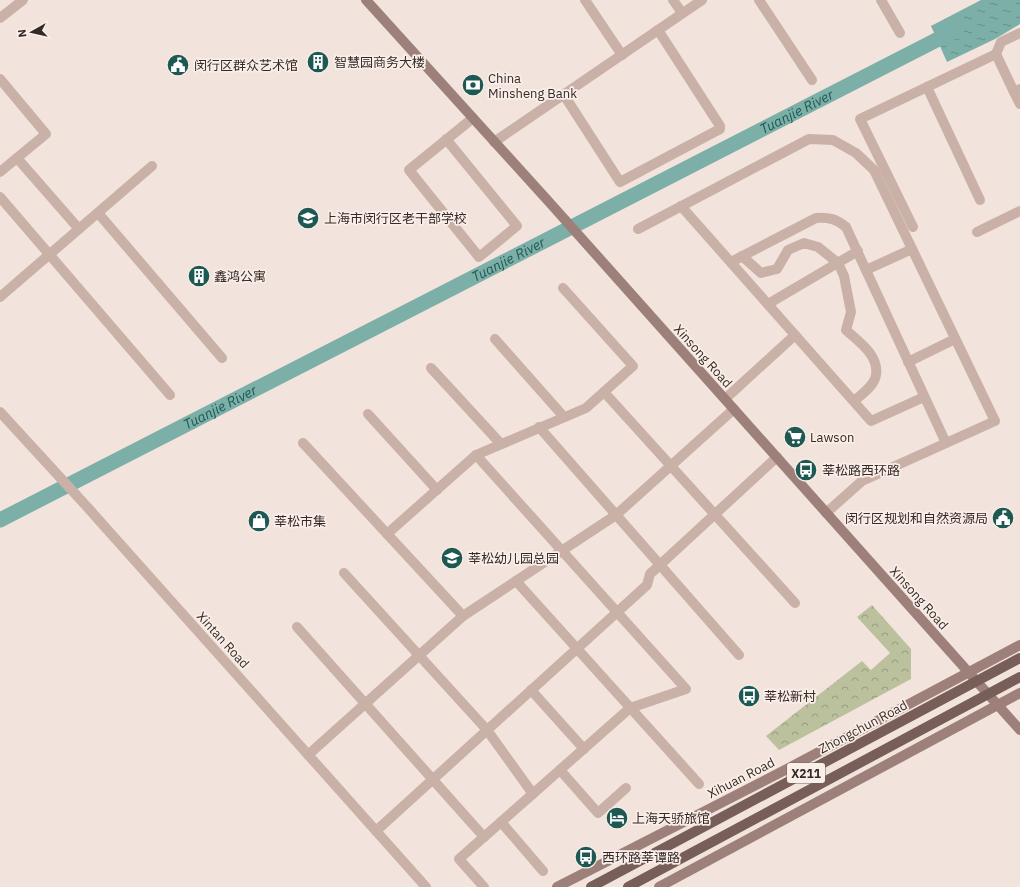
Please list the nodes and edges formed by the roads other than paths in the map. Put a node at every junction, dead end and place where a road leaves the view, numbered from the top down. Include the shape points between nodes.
1 (23, 0) edge
2 (366, 0) edge
3 (585, 0) edge
4 (673, 0) edge
5 (702, 0) edge
6 (759, 0) edge
7 (881, 0) edge
8 (682, 13) junction
9 (0, 18) edge
10 (658, 30) junction
11 (900, 33) dead end
12 (1020, 33) edge
13 (996, 54) junction
14 (622, 55) junction
15 (0, 79) edge
16 (812, 80) dead end
17 (928, 87) junction
18 (1017, 90) edge
19 (564, 95) junction
20 (1020, 104) edge
21 (473, 118) junction
22 (446, 139) junction
23 (494, 142) junction
24 (17, 158) junction
25 (152, 166) dead end
26 (0, 172) edge
27 (0, 197) edge
28 (980, 200) dead end
29 (681, 206) junction
30 (1020, 211) edge
31 (98, 213) junction
32 (913, 227) dead end
33 (79, 229) junction
34 (638, 229) dead end
35 (977, 232) dead end
36 (912, 249) junction
37 (858, 251) junction
38 (50, 255) junction
39 (742, 256) junction
40 (730, 262) junction
41 (838, 263) junction
42 (866, 270) junction
43 (563, 288) dead end
44 (0, 296) edge
45 (768, 304) junction
46 (795, 335) junction
47 (495, 339) dead end
48 (955, 339) junction
49 (222, 358) dead end
50 (908, 362) junction
51 (431, 368) dead end
52 (604, 392) junction
53 (170, 395) dead end
54 (924, 397) junction
55 (725, 399) junction
56 (854, 401) junction
57 (734, 409) junction
58 (0, 412) edge
59 (368, 414) dead end
60 (564, 417) junction
61 (538, 427) junction
62 (303, 443) dead end
63 (946, 443) junction
64 (501, 444) junction
65 (476, 455) junction
66 (776, 457) junction
67 (671, 465) junction
68 (437, 490) junction
69 (826, 513) junction
70 (715, 514) junction
71 (616, 515) junction
72 (387, 534) junction
73 (562, 550) junction
74 (660, 565) junction
75 (344, 573) dead end
76 (516, 581) junction
77 (795, 603) dead end
78 (617, 612) junction
79 (463, 616) junction
80 (297, 627) dead end
81 (1020, 645) edge
82 (577, 649) junction
83 (419, 655) junction
84 (739, 655) dead end
85 (1020, 658) edge
86 (969, 673) junction
87 (1020, 677) edge
88 (531, 690) junction
89 (1020, 693) edge
90 (365, 704) junction
91 (998, 705) junction
92 (630, 708) junction
93 (487, 730) junction
94 (1020, 730) edge
95 (584, 749) junction
96 (308, 755) junction
97 (560, 770) junction
98 (432, 779) junction
99 (699, 784) dead end
100 (626, 788) dead end
101 (533, 794) junction
102 (501, 822) junction
103 (376, 830) junction
104 (484, 837) junction
105 (543, 871) dead end
106 (426, 887) edge
107 (484, 887) edge
108 (557, 887) edge
109 (591, 887) edge
110 (628, 887) edge
111 (659, 887) edge

1 - 9 street
2 - 21 main road, Xinsong Road
3 - 14 street
4 - 8 street
5 - 8 street
6 - 16 street
7 - 11 street
8 - 10 street
10 - 14 street
10 - 19 street via 720,129 620,182
12 - 13 street via 1001,42
13 - 17 street
13 - 18 street
14 - 19 street
15 - 24 street via 46,134
17 - 28 street
17 - 32 street via 860,119
18 - 20 street
19 - 23 street
21 - 22 street
21 - 23 main road, Xinsong Road
22 - 22 street via 409,170 479,257 517,226
23 - 55 main road, Xinsong Road
24 - 26 street
24 - 33 street
25 - 31 street
27 - 38 street
29 - 34 street
29 - 36 street via 810,138 833,140 856,153 874,170
29 - 40 street
30 - 35 street
31 - 33 street
31 - 49 street
33 - 38 street
36 - 42 street
36 - 48 street
37 - 39 street via 846,227 838,220 827,217 816,218
37 - 41 street
37 - 42 street
38 - 44 street
38 - 53 street
39 - 40 street
39 - 41 street via 761,273 777,269 788,250 804,243 818,247
40 - 45 street
41 - 45 street
41 - 56 street via 844,276 852,312 846,330 873,357 876,376 870,386
42 - 50 street
43 - 52 street via 633,366
45 - 46 street
46 - 55 street
46 - 56 street
47 - 60 street
48 - 50 street
48 - 63 street via 995,421
50 - 54 street
51 - 64 street
52 - 60 street via 586,408
52 - 67 street
54 - 56 street via 871,421
54 - 63 street
55 - 57 main road, Xinsong Road
57 - 66 main road, Xinsong Road
57 - 67 street
58 - 96 street, Xintan Road
59 - 68 street
60 - 61 street
61 - 64 street
61 - 71 street
62 - 72 street
63 - 69 street via 862,481
64 - 65 street
65 - 68 street
65 - 73 street
66 - 69 main road, Xinsong Road
66 - 70 street
67 - 70 street
67 - 71 street
68 - 72 street
69 - 86 main road, Xinsong Road
70 - 74 street
70 - 77 street
71 - 73 street
71 - 74 street
72 - 79 street
73 - 76 street
73 - 78 street
74 - 78 street via 650,574 647,585
74 - 84 street
75 - 83 street
76 - 79 street
76 - 82 street
78 - 82 street
78 - 92 street via 686,689
79 - 83 street
80 - 90 street
81 - 86 main road, Xihuan Road
82 - 88 street
82 - 92 street
83 - 90 street
83 - 93 street
85 - 109 main road, Zhongchun Road / X211, bridge
86 - 91 main road, Xinsong Road
86 - 108 main road, Xihuan Road
87 - 110 main road, X211, bridge
88 - 93 street
88 - 95 street
89 - 91 main road
90 - 96 street
90 - 98 street
91 - 94 main road, Xinsong Road
91 - 111 main road
92 - 95 street
92 - 99 street
93 - 98 street
93 - 101 street
95 - 97 street
96 - 103 street, Xintan Road
97 - 100 street via 598,813
97 - 101 street
98 - 103 street
98 - 104 street
101 - 102 street
102 - 104 street
102 - 105 street
103 - 106 street, Xintan Road
104 - 107 street via 459,859

